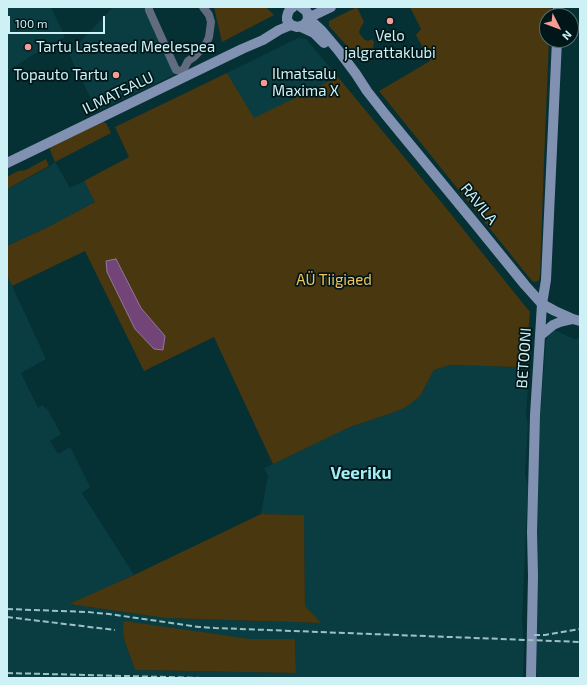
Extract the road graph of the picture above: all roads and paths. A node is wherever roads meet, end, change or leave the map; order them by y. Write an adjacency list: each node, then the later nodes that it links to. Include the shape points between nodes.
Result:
1 (149, 7): 9 (street, via 176,70)
2 (203, 7): 9 (street, via 211,22 209,37 206,44 188,61)
3 (331, 7): 5 (street)
4 (289, 10): 6 (street, via 287,20); 8 (street, ILMATSALU, via 276,24)
5 (307, 10): 6 (street, via 306,23); 10 (street, RAVILA)
6 (296, 26): 8 (street, ILMATSALU, via 279,30); 10 (street, RAVILA, via 319,38)
7 (557, 48): 12 (street, BETOONI, via 546,280)
8 (242, 49): 9 (street, ILMATSALU)
9 (184, 74): 11 (street, ILMATSALU)
10 (367, 91): 12 (street, RAVILA)
11 (7, 163)
12 (542, 304): 13 (street, RAVILA); 14 (street, BETOONI)
13 (576, 320): 14 (street, via 553,325)
14 (541, 335): 15 (street, BETOONI, via 532,515)
15 (531, 678)

